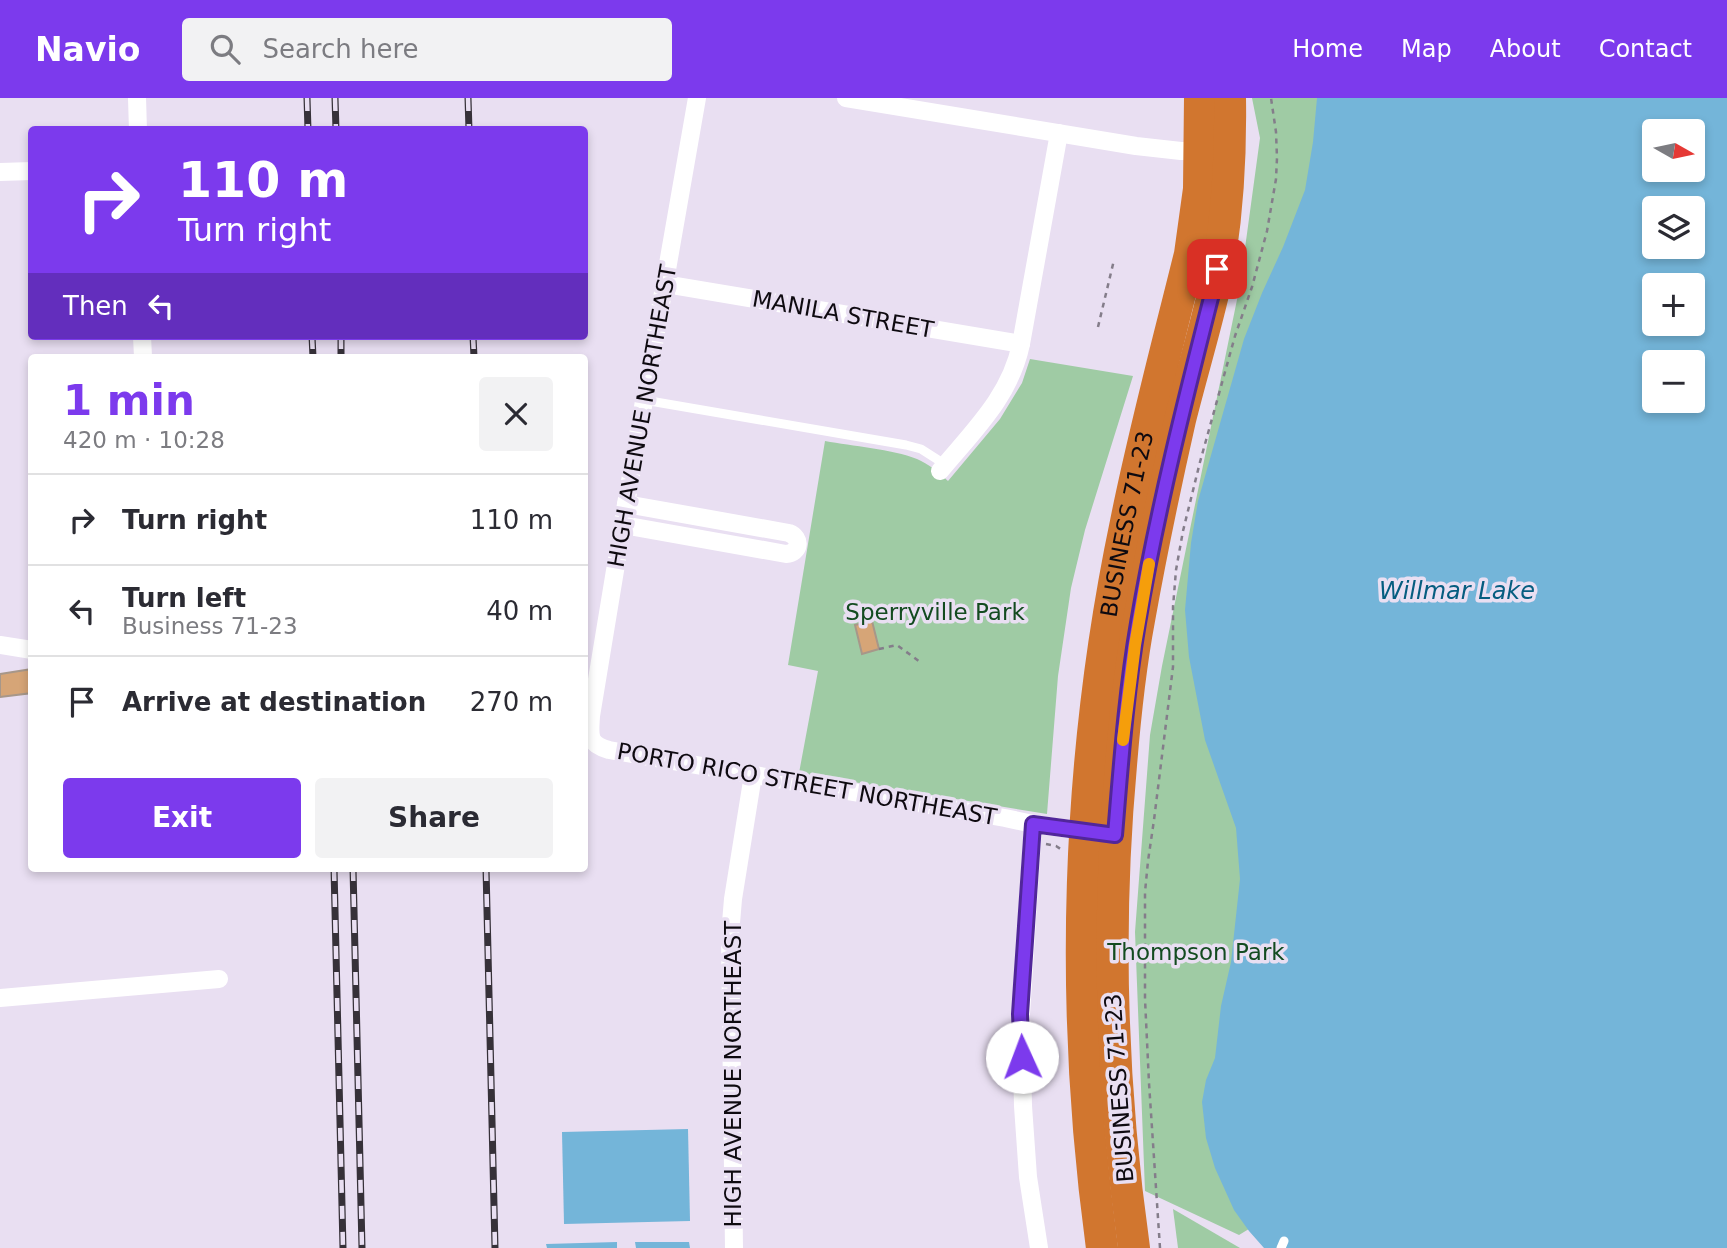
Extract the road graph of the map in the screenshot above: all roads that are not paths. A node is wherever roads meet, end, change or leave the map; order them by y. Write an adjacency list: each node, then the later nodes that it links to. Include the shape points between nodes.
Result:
1 (137, 98): 6 (street)
2 (697, 98): 11 (street, HIGH AVENUE NORTHEAST)
3 (846, 98): 7 (street)
4 (1200, 98): 8 (highway, BUSINESS 71-23)
5 (1230, 98): 8 (highway, BUSINESS 71-23)
6 (138, 126)
7 (1059, 133): 8 (street, via 1148,148); 12 (street)
8 (1215, 151): 22 (highway, BUSINESS 71-23, via 1224,227 1156,530)
9 (28, 171): 10 (street)
10 (0, 172)
11 (665, 284): 12 (street, MANILA STREET); 13 (street, HIGH AVENUE NORTHEAST)
12 (1021, 344): 14 (street, via 1003,393)
13 (644, 400): 14 (lane, via 906,445 920,449); 15 (street, HIGH AVENUE NORTHEAST)
14 (943, 468)
15 (626, 504): 16 (street, HIGH AVENUE NORTHEAST); 16 (street, via 789,533 795,535 798,546 786,554)
16 (623, 525): 19 (street, HIGH AVENUE NORTHEAST)
17 (0, 645): 18 (street)
18 (28, 649)
19 (590, 735): 20 (street, PORTO RICO STREET NORTHEAST, via 598,747 609,750)
20 (753, 775): 21 (street, PORTO RICO STREET NORTHEAST); 25 (street, HIGH AVENUE NORTHEAST, via 730,936)
21 (1033, 824): 22 (street, PORTO RICO STREET NORTHEAST); 26 (street, via 1020,1014 1028,1177)
22 (1100, 833): 27 (highway, BUSINESS 71-23, via 1082,910 1082,993); 28 (highway, BUSINESS 71-23, via 1125,1185)
23 (219, 979): 24 (street)
24 (0, 998)
25 (734, 1248)
26 (1039, 1248)
27 (1102, 1248)
28 (1134, 1248)

